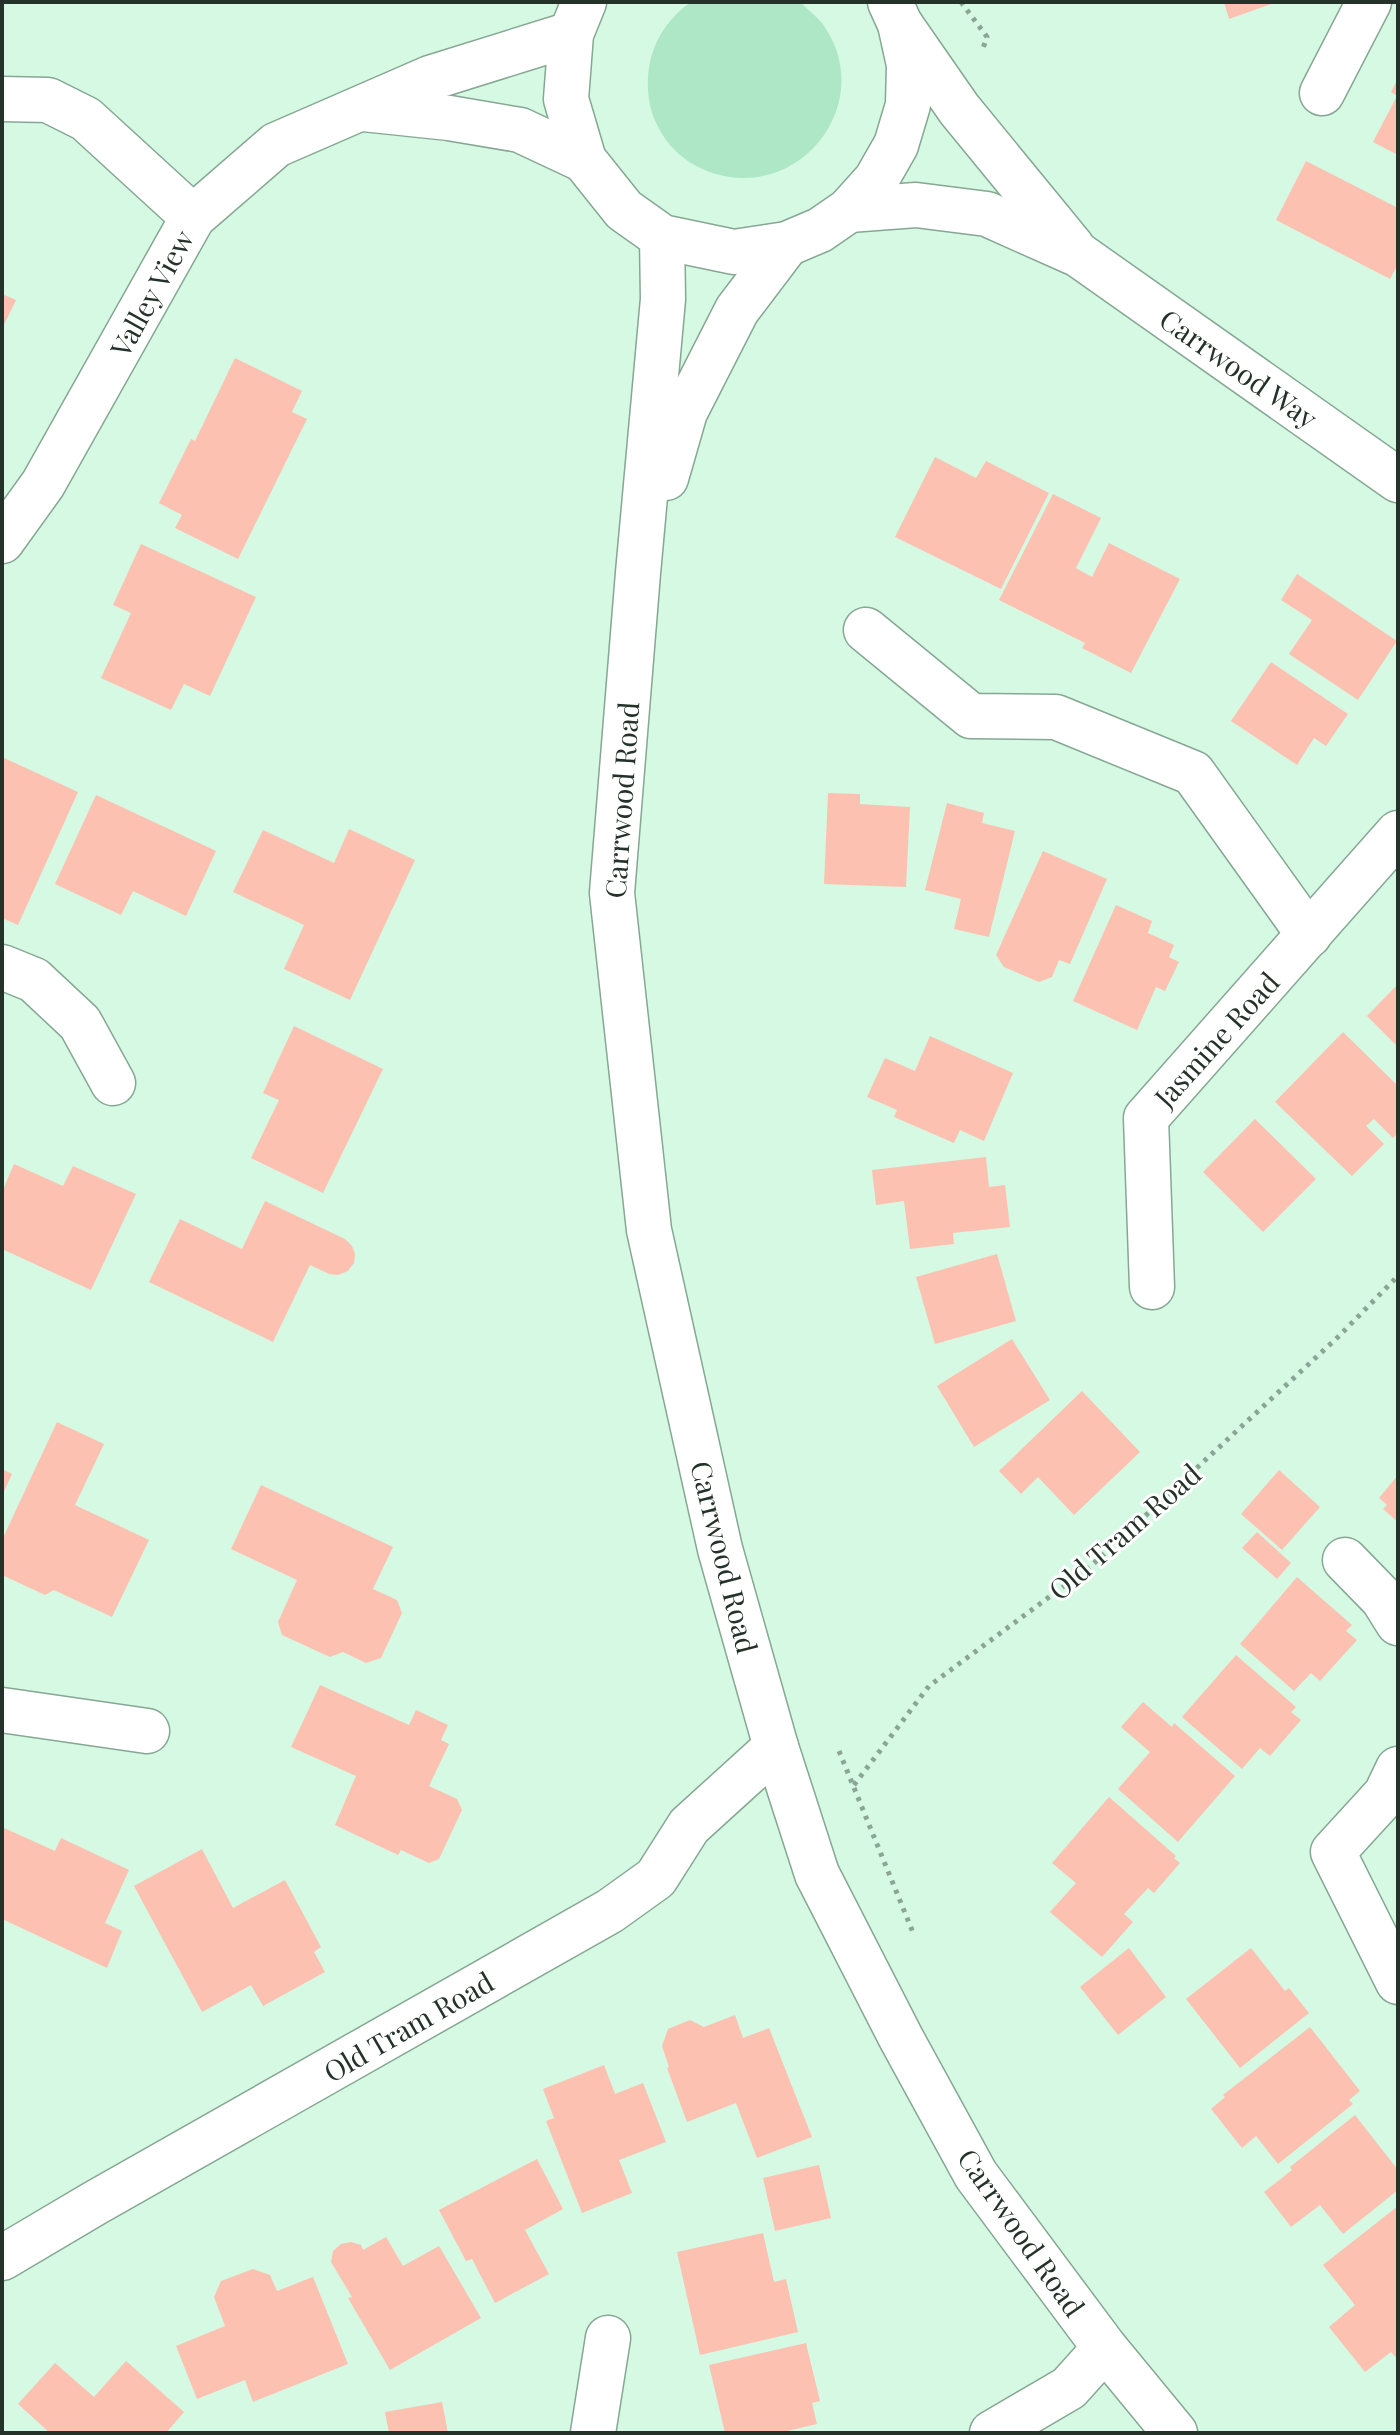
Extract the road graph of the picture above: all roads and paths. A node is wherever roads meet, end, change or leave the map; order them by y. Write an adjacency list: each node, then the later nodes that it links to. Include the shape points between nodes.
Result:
1 (961, 2): 8 (path, via 987,37)
2 (1369, 2): 5 (street)
3 (895, 13): 8 (street, Carrwood Way); 10 (street, via 909,65 908,105 896,145 876,180)
4 (578, 18): 7 (street, Valley View); 9 (street, via 566,99)
5 (1322, 93)
6 (2, 99): 11 (street, via 48,100 86,119)
7 (361, 108): 9 (street, via 520,130); 11 (street, Valley View, via 276,145)
8 (959, 109): 14 (street, Carrwood Way)
9 (584, 160): 12 (street, via 624,210)
10 (849, 210): 13 (street); 14 (street, Carrwood Way, via 916,205 987,214)
11 (193, 217): 16 (street, Valley View, via 43,484)
12 (662, 237): 13 (street, via 734,252); 17 (street, Carrwood Road, via 663,299)
13 (787, 244): 17 (street, Carrwood Road, via 737,310 685,412)
14 (1079, 255): 15 (street, Carrwood Way)
15 (1398, 480)
16 (2, 541)
17 (638, 573): 30 (street, Carrwood Road, via 612,893 649,1230 720,1549)
18 (866, 630): 20 (street, via 971,716 1056,717 1193,773)
19 (1398, 833): 20 (street, Jasmine Road)
20 (1309, 935): 24 (street, Jasmine Road, via 1146,1118)
21 (2, 967): 22 (street, via 34,980 80,1023)
22 (113, 1083)
23 (1398, 1276): 32 (path, Old Tram Road, via 1091,1566 929,1686)
24 (1152, 1287)
25 (1345, 1560): 26 (street)
26 (1398, 1623)
27 (2, 1710): 28 (street)
28 (147, 1731)
29 (836, 1744): 32 (path)
30 (776, 1747): 35 (street, Old Tram Road, via 689,1826 656,1878 610,1911); 37 (street, Carrwood Road, via 817,1874 901,2038 976,2175)
31 (1398, 1769): 34 (street, via 1386,1794 1333,1852)
32 (854, 1786): 33 (path)
33 (917, 1941)
34 (1398, 1982)
35 (2, 2258)
36 (608, 2338): 38 (street)
37 (1105, 2348): 39 (street, via 1069,2388); 40 (street, Carrwood Road)
38 (593, 2433)
39 (992, 2433)
40 (1175, 2433)

